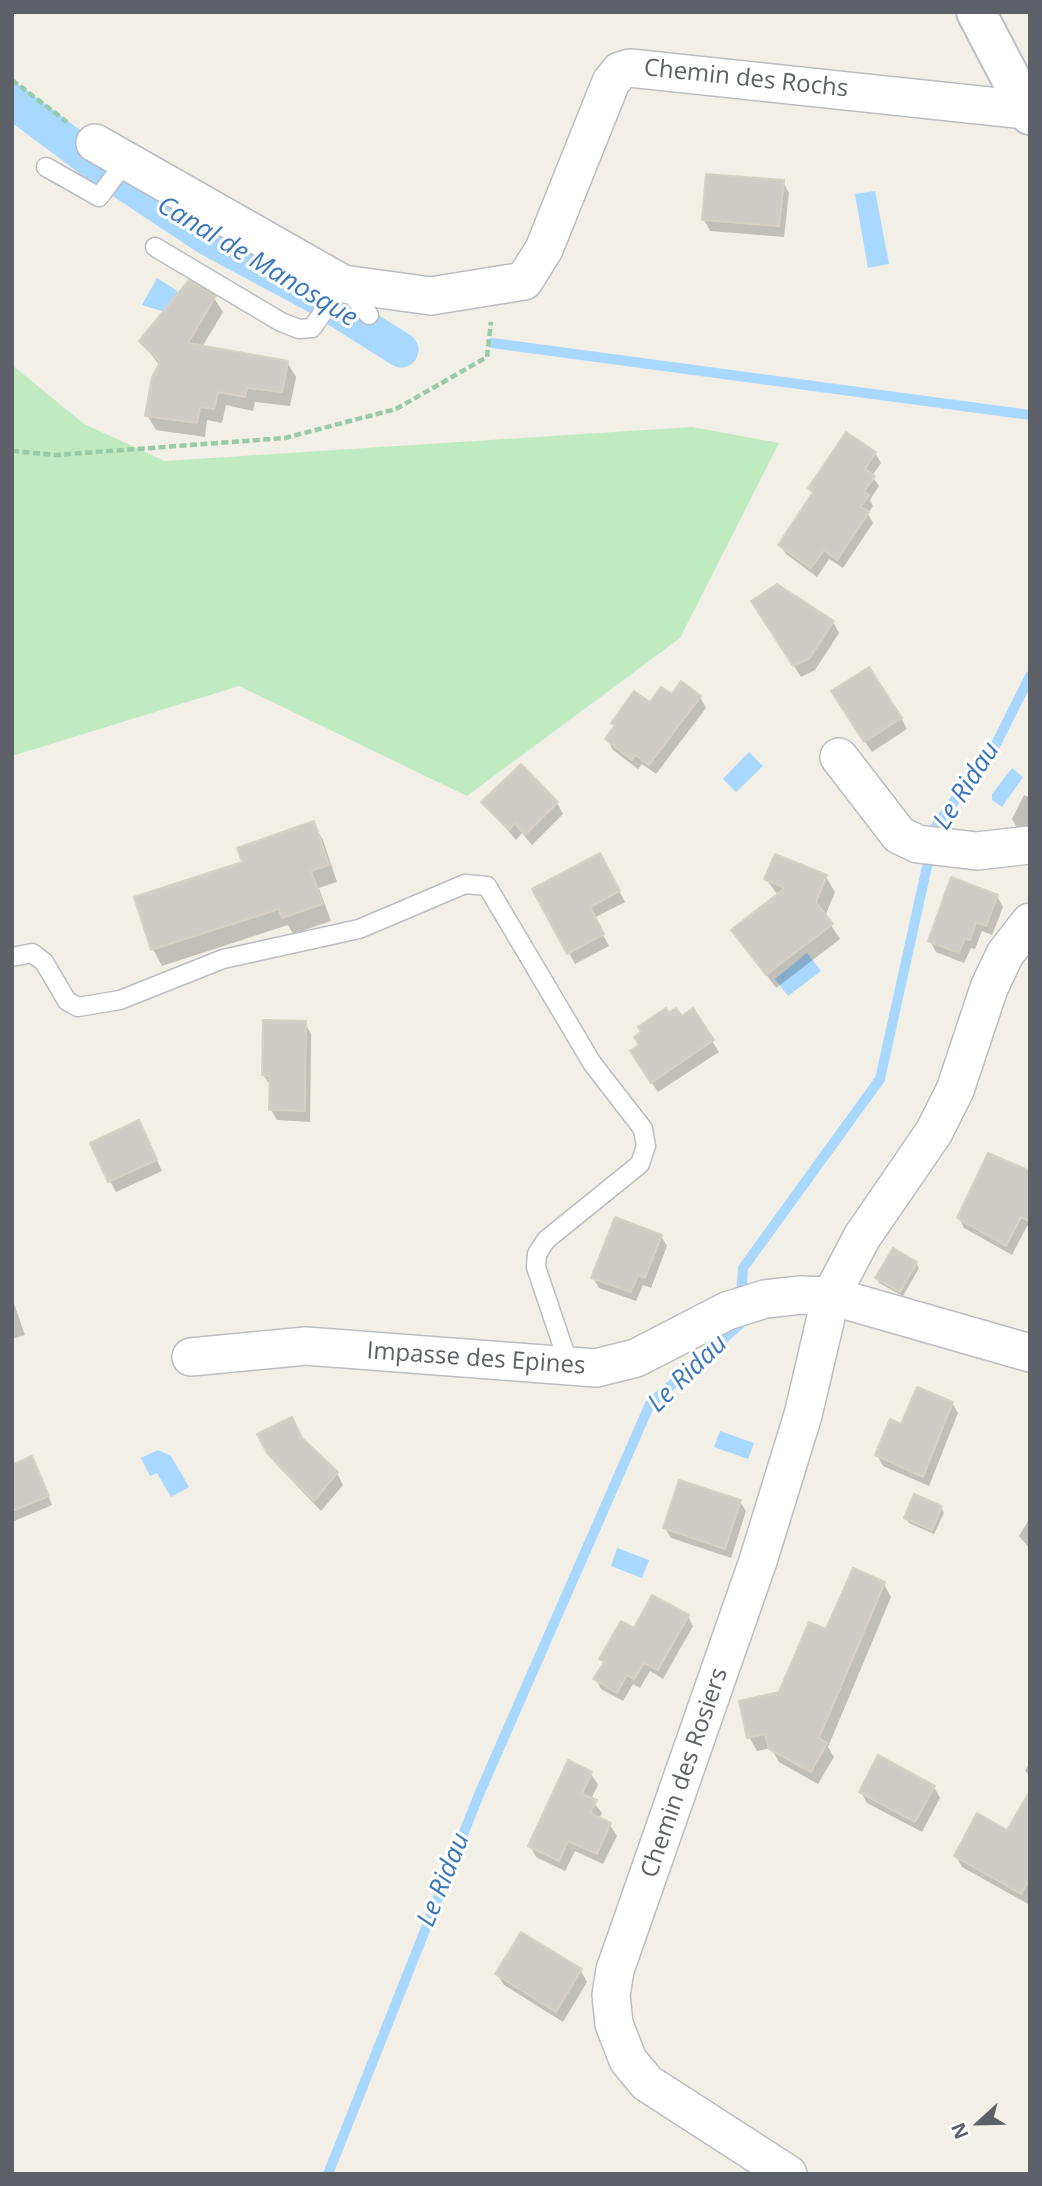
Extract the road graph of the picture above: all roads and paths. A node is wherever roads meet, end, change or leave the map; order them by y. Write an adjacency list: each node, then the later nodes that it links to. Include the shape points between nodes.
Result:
1 (976, 12): 3 (street)
2 (12, 80): 4 (path)
3 (1028, 113): 8 (street, Chemin des Rochs, via 630,68 620,71 611,82 544,249 524,281 431,296)
4 (95, 143): 5 (street, Chemin des Rochs)
5 (126, 161): 6 (lane, via 99,197); 8 (street, Chemin des Rochs)
6 (47, 167)
7 (155, 247): 8 (lane, via 299,330 312,328)
8 (343, 284): 9 (lane)
9 (369, 315)
10 (488, 326): 11 (path, via 486,357 396,409 285,438 56,455)
11 (12, 451)
12 (839, 757): 13 (street, via 898,835 931,847 977,851)
13 (1030, 845)
14 (1030, 922): 16 (street, Chemin des Rosiers, via 1005,954 989,988 955,1090 934,1132 862,1237)
15 (12, 957): 19 (lane, via 32,953 44,962 67,1000 78,1007 120,1000 223,959 359,929 465,884 487,886 592,1063 643,1129 646,1146 640,1164 546,1240 537,1254 536,1267)
16 (831, 1296): 17 (street); 19 (street, Impasse des Epines, via 765,1300 727,1311 636,1358 597,1368); 20 (street, Chemin des Rosiers, via 803,1415 762,1548 615,1970 611,1994 614,2024 628,2060 648,2083)
17 (1030, 1353)
18 (191, 1357): 19 (street, Impasse des Epines, via 306,1346)
19 (570, 1368)
20 (788, 2174)

